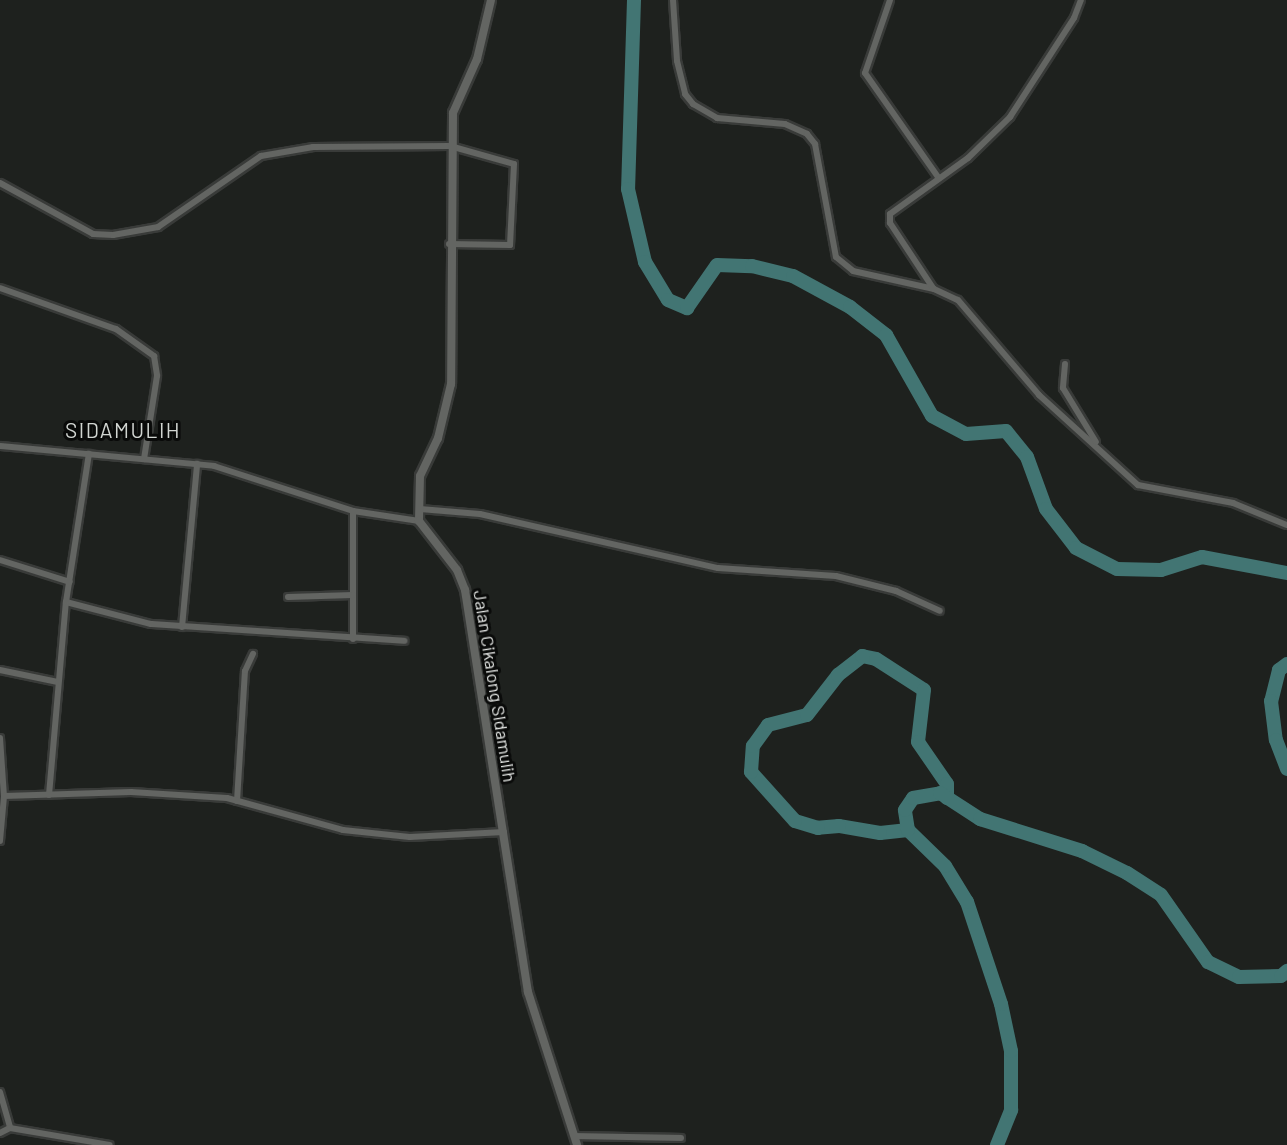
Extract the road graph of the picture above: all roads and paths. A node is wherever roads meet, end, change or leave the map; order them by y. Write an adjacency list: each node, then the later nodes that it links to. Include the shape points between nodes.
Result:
1 (491, 0): 5 (street, via 477,59 454,102)
2 (673, 0): 10 (street, via 676,61 685,94 693,104 717,117 785,123 807,134 815,144 836,257 853,271)
3 (890, 0): 6 (street, via 864,74)
4 (1081, 0): 6 (street, via 1074,18 1010,117 968,158)
5 (450, 146): 7 (street, via 313,147 261,156 158,227 113,235 93,234); 8 (street); 8 (street, via 511,161 516,168 510,245)
6 (938, 177): 10 (street, via 908,197 889,217)
7 (0, 183)
8 (449, 244): 17 (street, via 451,384 438,438 420,476)
9 (0, 288): 14 (street, via 116,329 154,356 157,376)
10 (934, 289): 15 (street, via 958,300 1039,395)
11 (1065, 364): 15 (street, via 1063,388 1085,430)
12 (0, 446): 13 (street)
13 (89, 454): 14 (street); 22 (street)
14 (144, 459): 16 (street)
15 (1110, 459): 20 (street, via 1138,485 1233,502)
16 (197, 464): 18 (street); 27 (street)
17 (420, 509): 19 (street); 26 (street, via 491,517 718,568 836,576 897,591)
18 (353, 511): 19 (street); 23 (street)
19 (419, 521): 37 (street, Jalan Cikalong SIdamulih, via 438,541 465,590)
20 (1287, 525)
21 (0, 560): 22 (street)
22 (70, 582): 25 (street)
23 (353, 595): 24 (street); 28 (street)
24 (288, 597)
25 (66, 602): 27 (street, via 138,622); 32 (street)
26 (940, 611)
27 (182, 627): 28 (street)
28 (353, 639): 29 (street)
29 (404, 641)
30 (254, 654): 36 (street, via 245,671)
31 (0, 670): 32 (street)
32 (58, 682): 34 (street)
33 (0, 738): 35 (street)
34 (49, 795): 35 (street); 36 (street, via 131,792)
35 (4, 796): 38 (street)
36 (237, 801): 37 (street, via 343,830 410,837)
37 (504, 832): 42 (street, Jalan Cikalong SIdamulih, via 528,992)
38 (0, 841)
39 (0, 1092): 40 (street)
40 (10, 1128): 41 (street); 45 (street)
41 (0, 1133): 43 (street)
42 (575, 1136): 44 (street); 46 (street, Jalan Cikalong SIdamulih)
43 (0, 1138)
44 (681, 1138)
45 (110, 1145)
46 (577, 1145)

